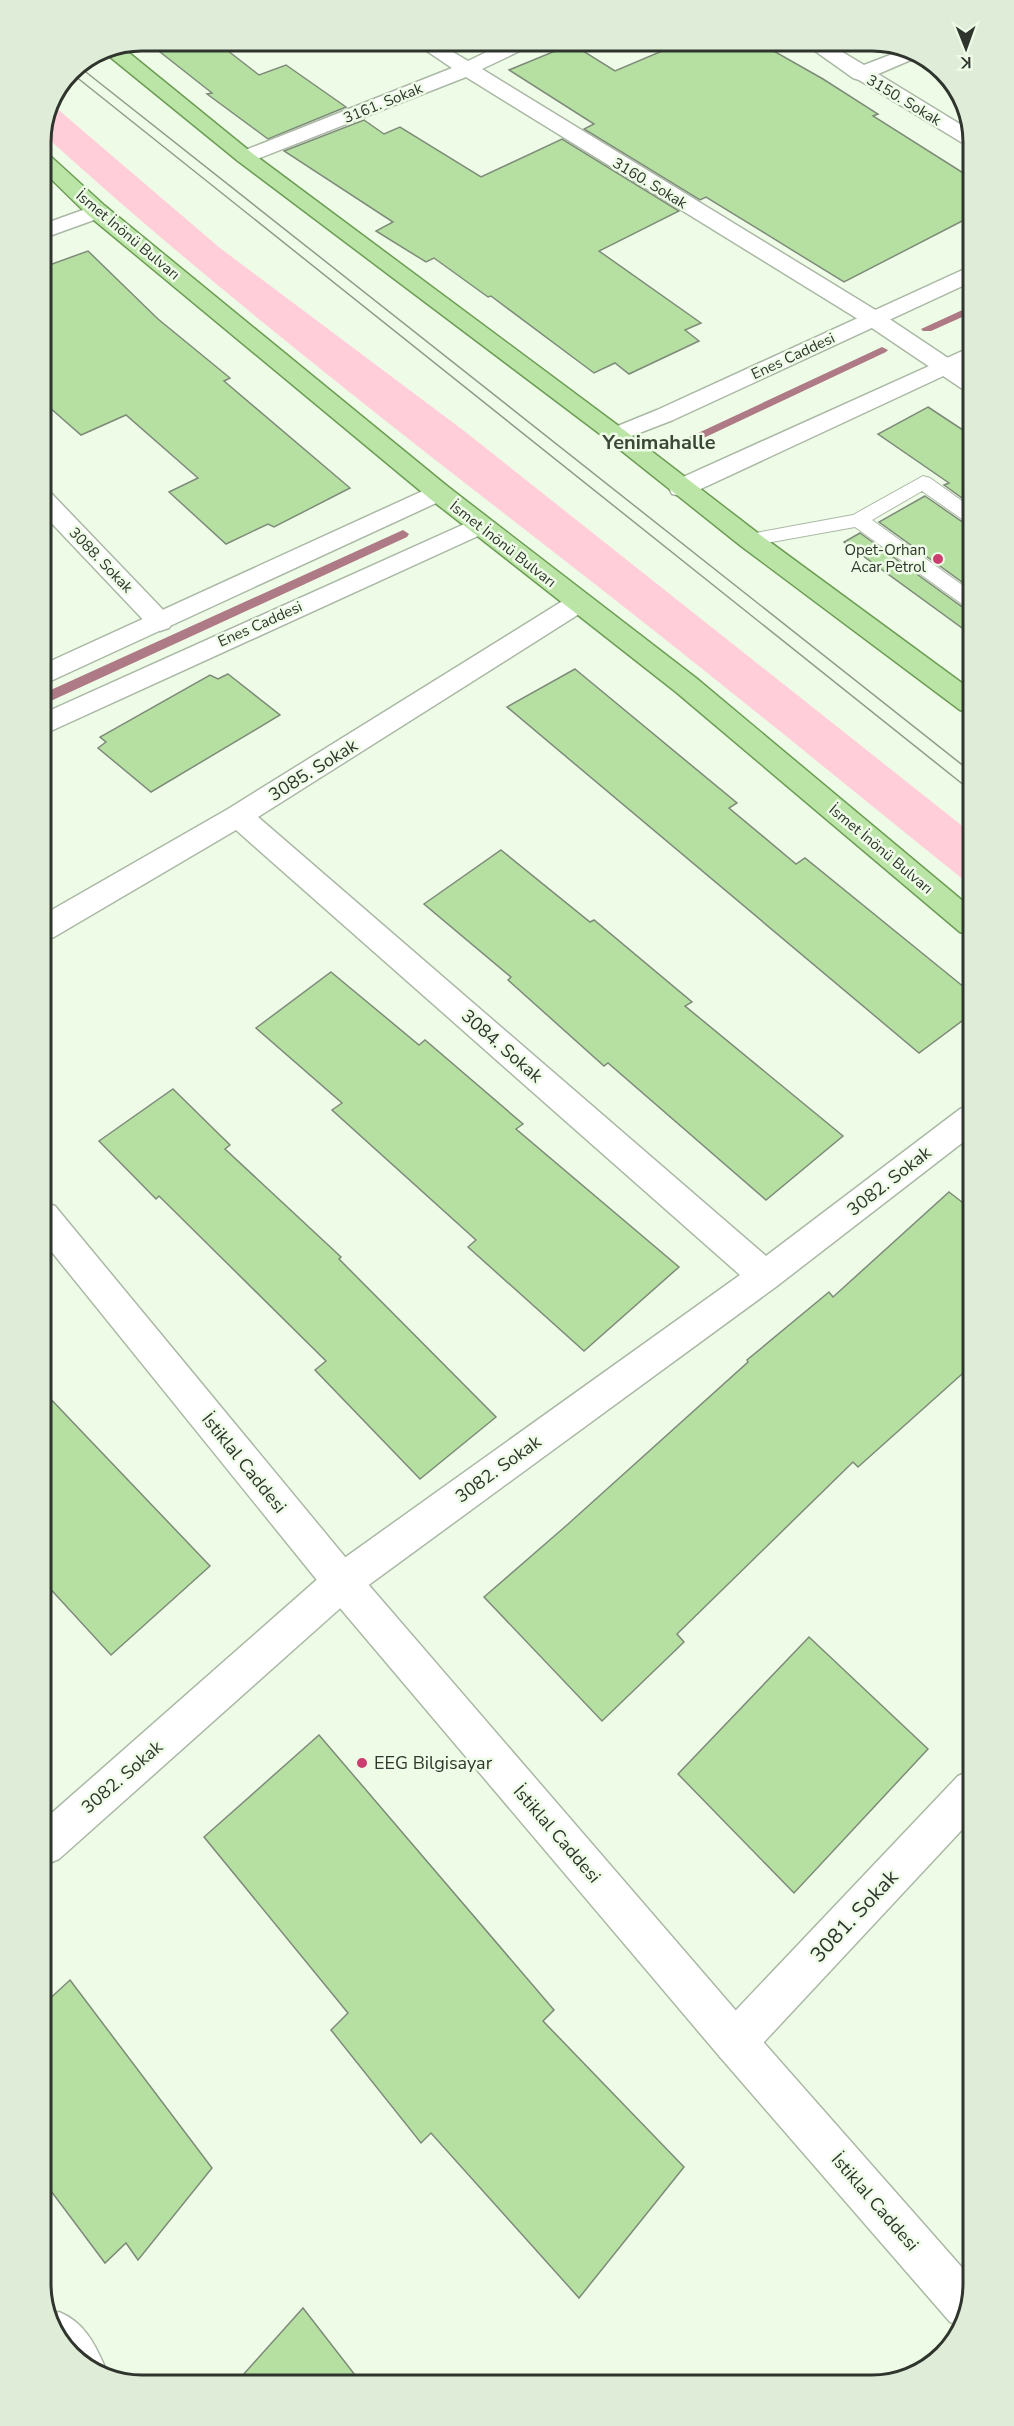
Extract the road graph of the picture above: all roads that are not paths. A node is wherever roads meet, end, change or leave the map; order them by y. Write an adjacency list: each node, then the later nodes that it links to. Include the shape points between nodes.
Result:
1 (437, 51): 6 (street, 3160. Sokak)
2 (504, 51): 6 (street, 3161. Sokak)
3 (825, 51): 7 (street, 3150. Sokak)
4 (119, 54): 9 (main road)
5 (903, 57): 7 (street)
6 (465, 70): 9 (street, 3161. Sokak); 14 (street, 3160. Sokak)
7 (860, 74): 8 (street, 3150. Sokak)
8 (962, 135)
9 (245, 157): 18 (main road)
10 (51, 167): 11 (main road, İsmet İnönü Bulvarı)
11 (97, 211): 12 (street); 20 (main road, İsmet İnönü Bulvarı)
12 (51, 229)
13 (963, 277): 14 (street, Enes Caddesi)
14 (873, 319): 16 (street, 3160. Sokak); 18 (street, Enes Caddesi)
15 (963, 357): 16 (street)
16 (944, 366): 17 (street, 3160. Sokak); 19 (street)
17 (963, 380)
18 (616, 435): 19 (main road)
19 (681, 488): 25 (main road)
20 (438, 492): 24 (main road, İsmet İnönü Bulvarı); 28 (street)
21 (51, 508): 28 (street, 3088. Sokak)
22 (963, 510): 23 (lane, via 923,482)
23 (858, 520): 25 (lane); 26 (lane)
24 (480, 525): 27 (main road, İsmet İnönü Bulvarı); 31 (street, Enes Caddesi)
25 (750, 540): 30 (main road)
26 (963, 595)
27 (578, 603): 32 (street, 3085. Sokak); 33 (main road, İsmet İnönü Bulvarı, via 686,685)
28 (160, 622): 29 (street)
29 (51, 672)
30 (963, 694)
31 (51, 721)
32 (238, 816): 34 (street, 3085. Sokak); 37 (street, 3084. Sokak)
33 (963, 918)
34 (51, 924)
35 (963, 1124): 37 (street, 3082. Sokak)
36 (51, 1226): 38 (street, İstiklal Caddesi)
37 (765, 1276): 38 (street, 3082. Sokak)
38 (342, 1582): 40 (street, 3082. Sokak); 41 (street, İstiklal Caddesi)
39 (963, 1800): 41 (street, 3081. Sokak)
40 (51, 1840)
41 (735, 2042): 42 (street, İstiklal Caddesi)
42 (961, 2300)

